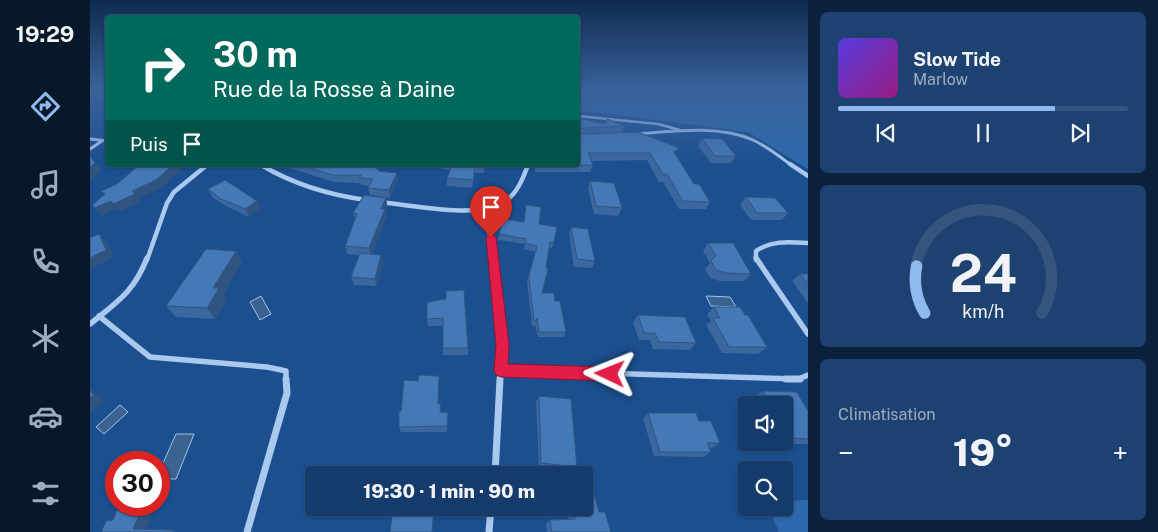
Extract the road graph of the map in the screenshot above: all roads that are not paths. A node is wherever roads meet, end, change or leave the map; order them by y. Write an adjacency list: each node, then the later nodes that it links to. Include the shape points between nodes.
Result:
1 (580, 116): 2 (lane, via 666,124)
2 (680, 130): 3 (street); 10 (street, via 753,140)
3 (628, 136)
4 (90, 139): 5 (street)
5 (105, 141): 6 (street)
6 (90, 148)
7 (205, 167): 13 (street, via 174,192 167,202 140,276 129,292)
8 (264, 167): 11 (street, via 284,180 312,191 446,209)
9 (527, 167): 11 (street, via 523,182 504,203)
10 (808, 176)
11 (486, 211): 16 (street, via 502,345)
12 (808, 243): 15 (street, via 778,242 762,246 756,251 756,259)
13 (99, 316): 14 (street); 20 (street, via 150,357 286,371 287,393)
14 (90, 324)
15 (808, 334)
16 (501, 370): 17 (street, via 799,379); 18 (street)
17 (808, 375)
18 (495, 466)
19 (490, 516): 21 (street)
20 (247, 532)
21 (489, 532)

